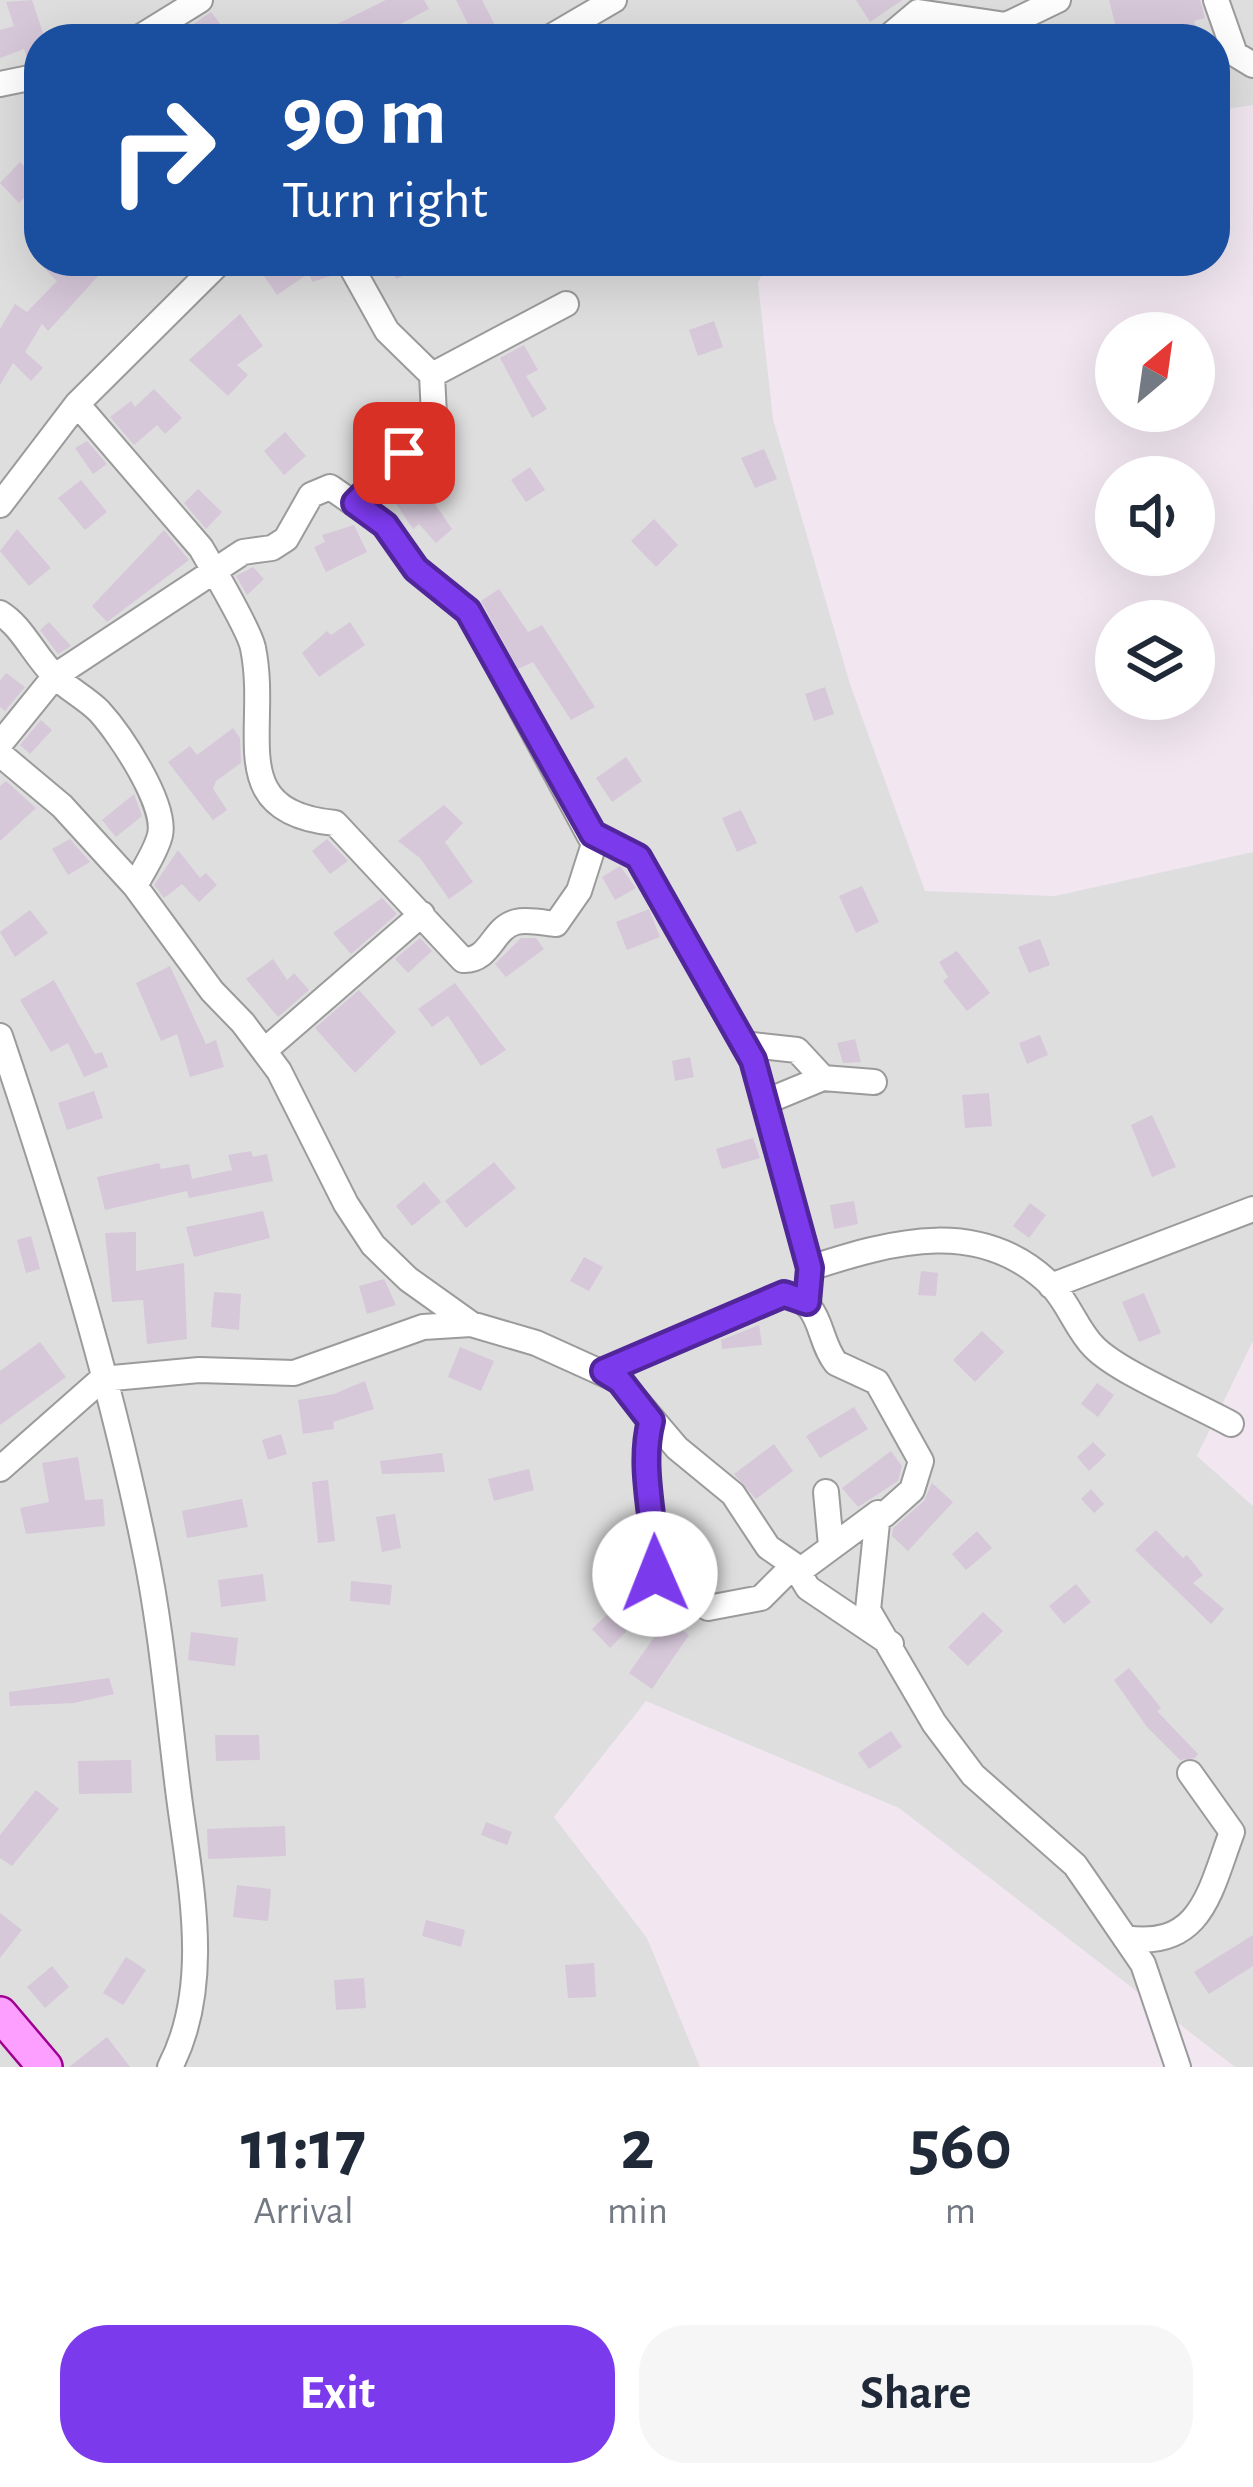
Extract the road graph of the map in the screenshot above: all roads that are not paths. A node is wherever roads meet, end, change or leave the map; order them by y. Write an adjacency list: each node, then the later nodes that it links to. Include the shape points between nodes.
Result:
1 (200, 0): 4 (street)
2 (614, 0): 5 (street)
3 (1058, 0): 8 (street)
4 (161, 24)
5 (573, 24)
6 (904, 24): 7 (street, via 918,12)
7 (999, 24)
8 (1008, 24)
9 (1230, 40): 10 (street)
10 (1253, 65)
11 (206, 276): 15 (street)
12 (356, 276): 14 (street, via 387,332)
13 (566, 304): 14 (street)
14 (432, 375): 16 (street, via 429,428)
15 (77, 404): 17 (street); 18 (street)
16 (355, 503): 18 (street, via 322,487 286,539); 23 (street, via 468,611)
17 (0, 505)
18 (214, 571): 20 (street); 25 (street, via 253,645 262,787 271,802 302,820 335,824)
19 (0, 613): 20 (street)
20 (55, 676): 21 (street); 24 (street, via 98,710 155,805 160,838)
21 (0, 744)
22 (0, 754): 24 (street, via 62,806)
23 (593, 834): 25 (street, via 579,891 556,924 516,922 463,960); 27 (street, via 638,857)
24 (135, 886): 28 (street)
25 (422, 914): 28 (street)
26 (0, 1036): 40 (street)
27 (743, 1044): 29 (street, via 797,1050); 31 (street)
28 (264, 1051): 35 (street, via 373,1245)
29 (823, 1078): 30 (street); 31 (street)
30 (874, 1082)
31 (765, 1102): 33 (street)
32 (1253, 1209): 34 (street)
33 (810, 1268): 34 (street, via 890,1242 961,1239 991,1245); 36 (street)
34 (1051, 1286): 42 (street, via 1096,1349)
35 (435, 1298): 37 (street); 38 (street)
36 (807, 1302): 39 (street, via 784,1294); 45 (street, via 831,1358 877,1382 920,1450 912,1490)
37 (471, 1324): 38 (street); 39 (street)
38 (423, 1327): 40 (street, via 294,1373)
39 (604, 1371): 41 (street)
40 (102, 1379): 43 (street); 55 (street, via 145,1547 186,1856 196,1977)
41 (651, 1421): 47 (street, via 717,1477 768,1547); 49 (street, via 645,1443 655,1574)
42 (1231, 1424)
43 (0, 1469)
44 (826, 1492): 46 (street)
45 (878, 1513): 46 (street); 50 (street, via 868,1610)
46 (831, 1546): 47 (street)
47 (796, 1569): 48 (street, via 761,1598); 50 (street, via 808,1588)
48 (709, 1608)
49 (640, 1611)
50 (891, 1644): 52 (street, via 974,1775 1075,1864)
51 (1190, 1773): 52 (street, via 1232,1832 1205,1906 1175,1936)
52 (1125, 1938): 56 (street, via 1143,1964)
53 (0, 2014): 54 (main road)
54 (45, 2067)
55 (170, 2067)
56 (1178, 2067)

